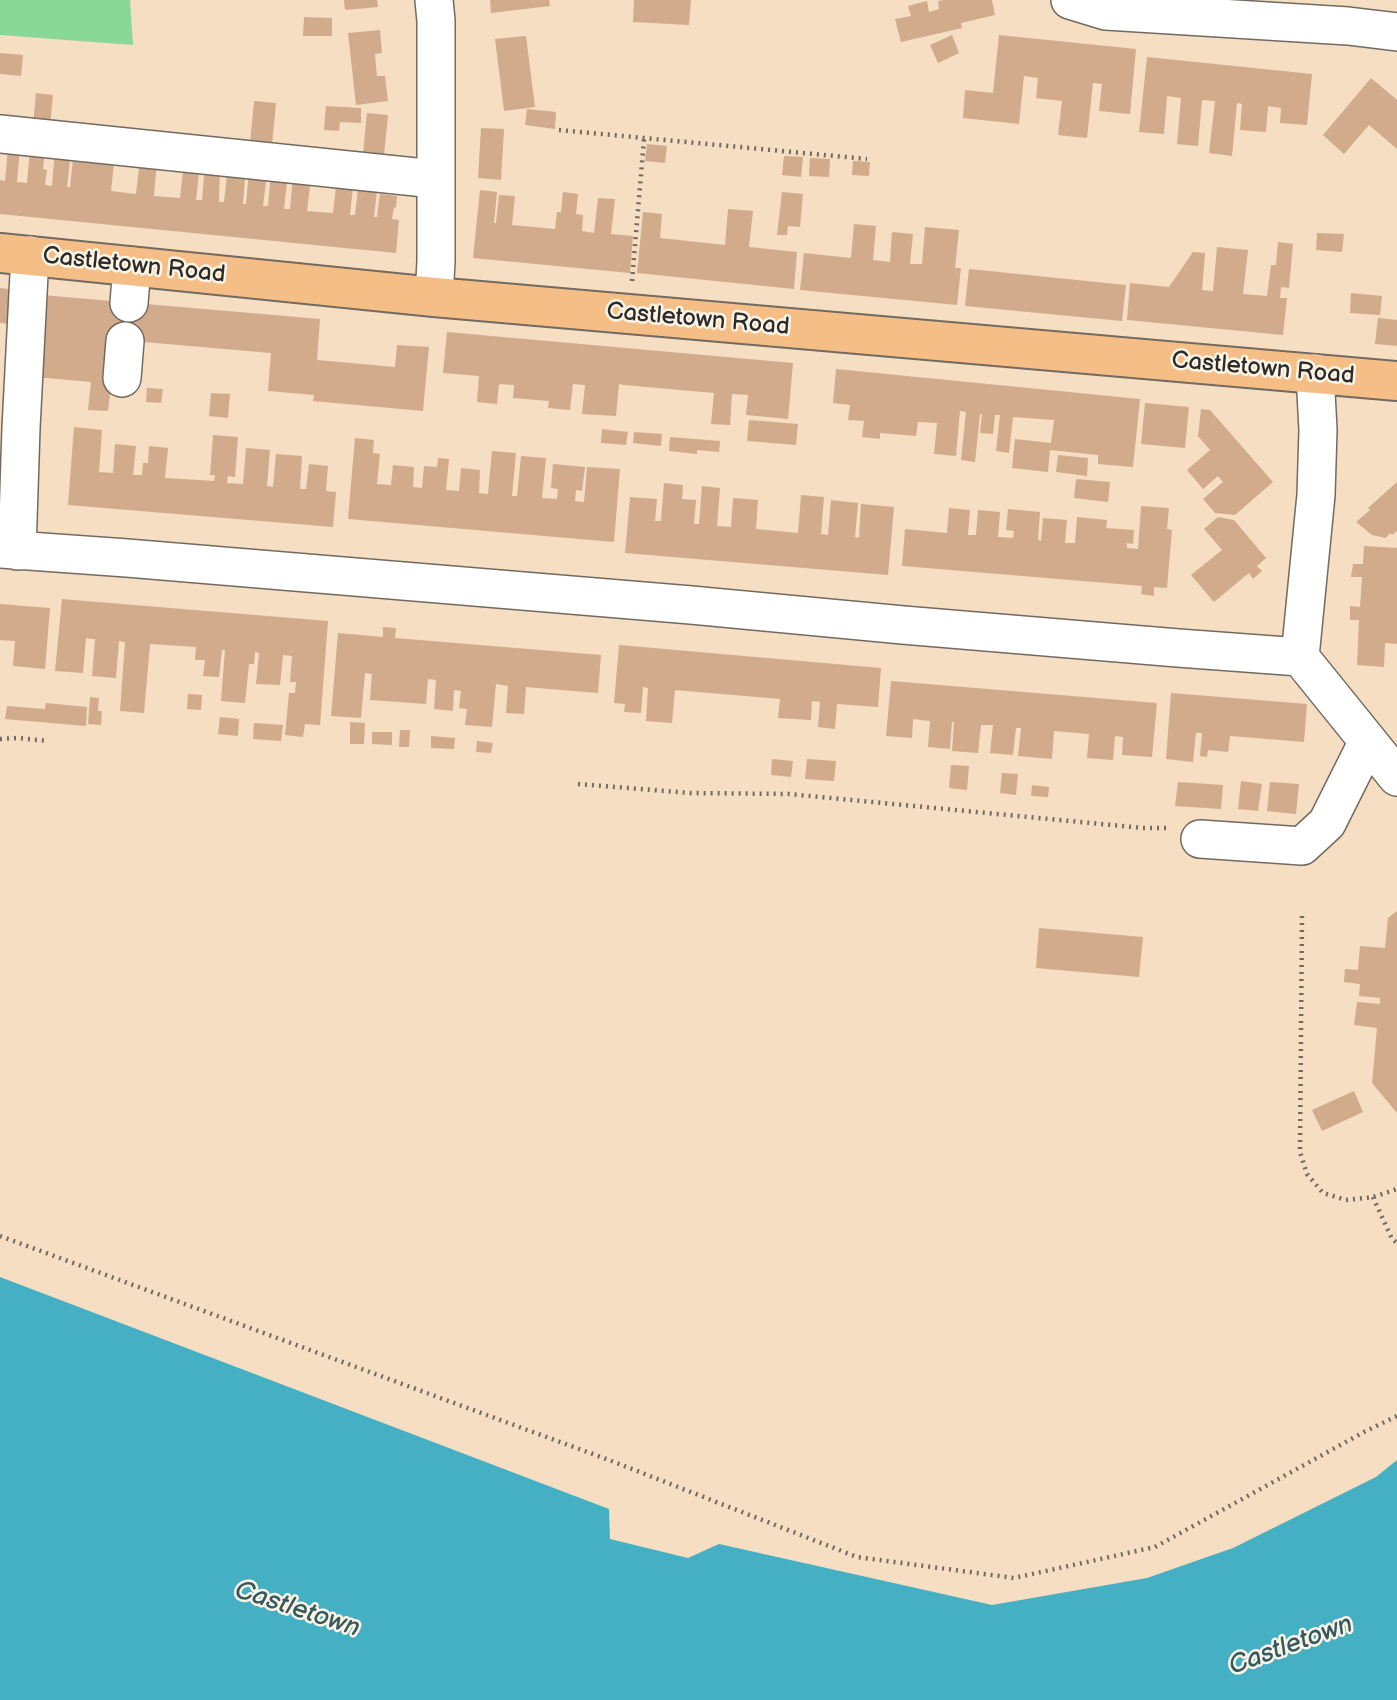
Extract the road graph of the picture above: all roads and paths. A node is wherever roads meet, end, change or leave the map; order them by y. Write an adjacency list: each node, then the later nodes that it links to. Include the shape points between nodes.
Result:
1 (434, 0): 8 (street)
2 (1070, 0): 3 (street, via 1105,11)
3 (1397, 32)
4 (559, 130): 6 (path)
5 (0, 134): 8 (street)
6 (644, 139): 7 (path); 11 (path)
7 (867, 159)
8 (435, 179): 10 (street)
9 (15, 254): 10 (main road, Castletown Road, via 130,284); 16 (street, via 21,428)
10 (434, 297): 11 (main road, Castletown Road)
11 (630, 314): 13 (main road, Castletown Road)
12 (125, 341): 14 (street)
13 (1315, 373): 15 (main road, Castletown Road); 17 (street, via 1316,495)
14 (122, 378)
15 (1397, 381)
16 (8, 550): 17 (street)
17 (1300, 657): 20 (street)
18 (0, 739): 19 (path)
19 (48, 741)
20 (1387, 758): 22 (street, via 1303,846)
21 (578, 784): 22 (path, via 690,793 789,794 1183,828)
22 (1200, 839)
23 (1302, 916): 25 (path, via 1300,1152 1307,1174 1323,1193 1346,1200)
24 (1397, 1189): 25 (path)
25 (1373, 1197): 27 (path)
26 (0, 1236): 28 (path, via 609,1460 857,1557 1014,1578 1155,1547)
27 (1397, 1243)
28 (1397, 1416)

